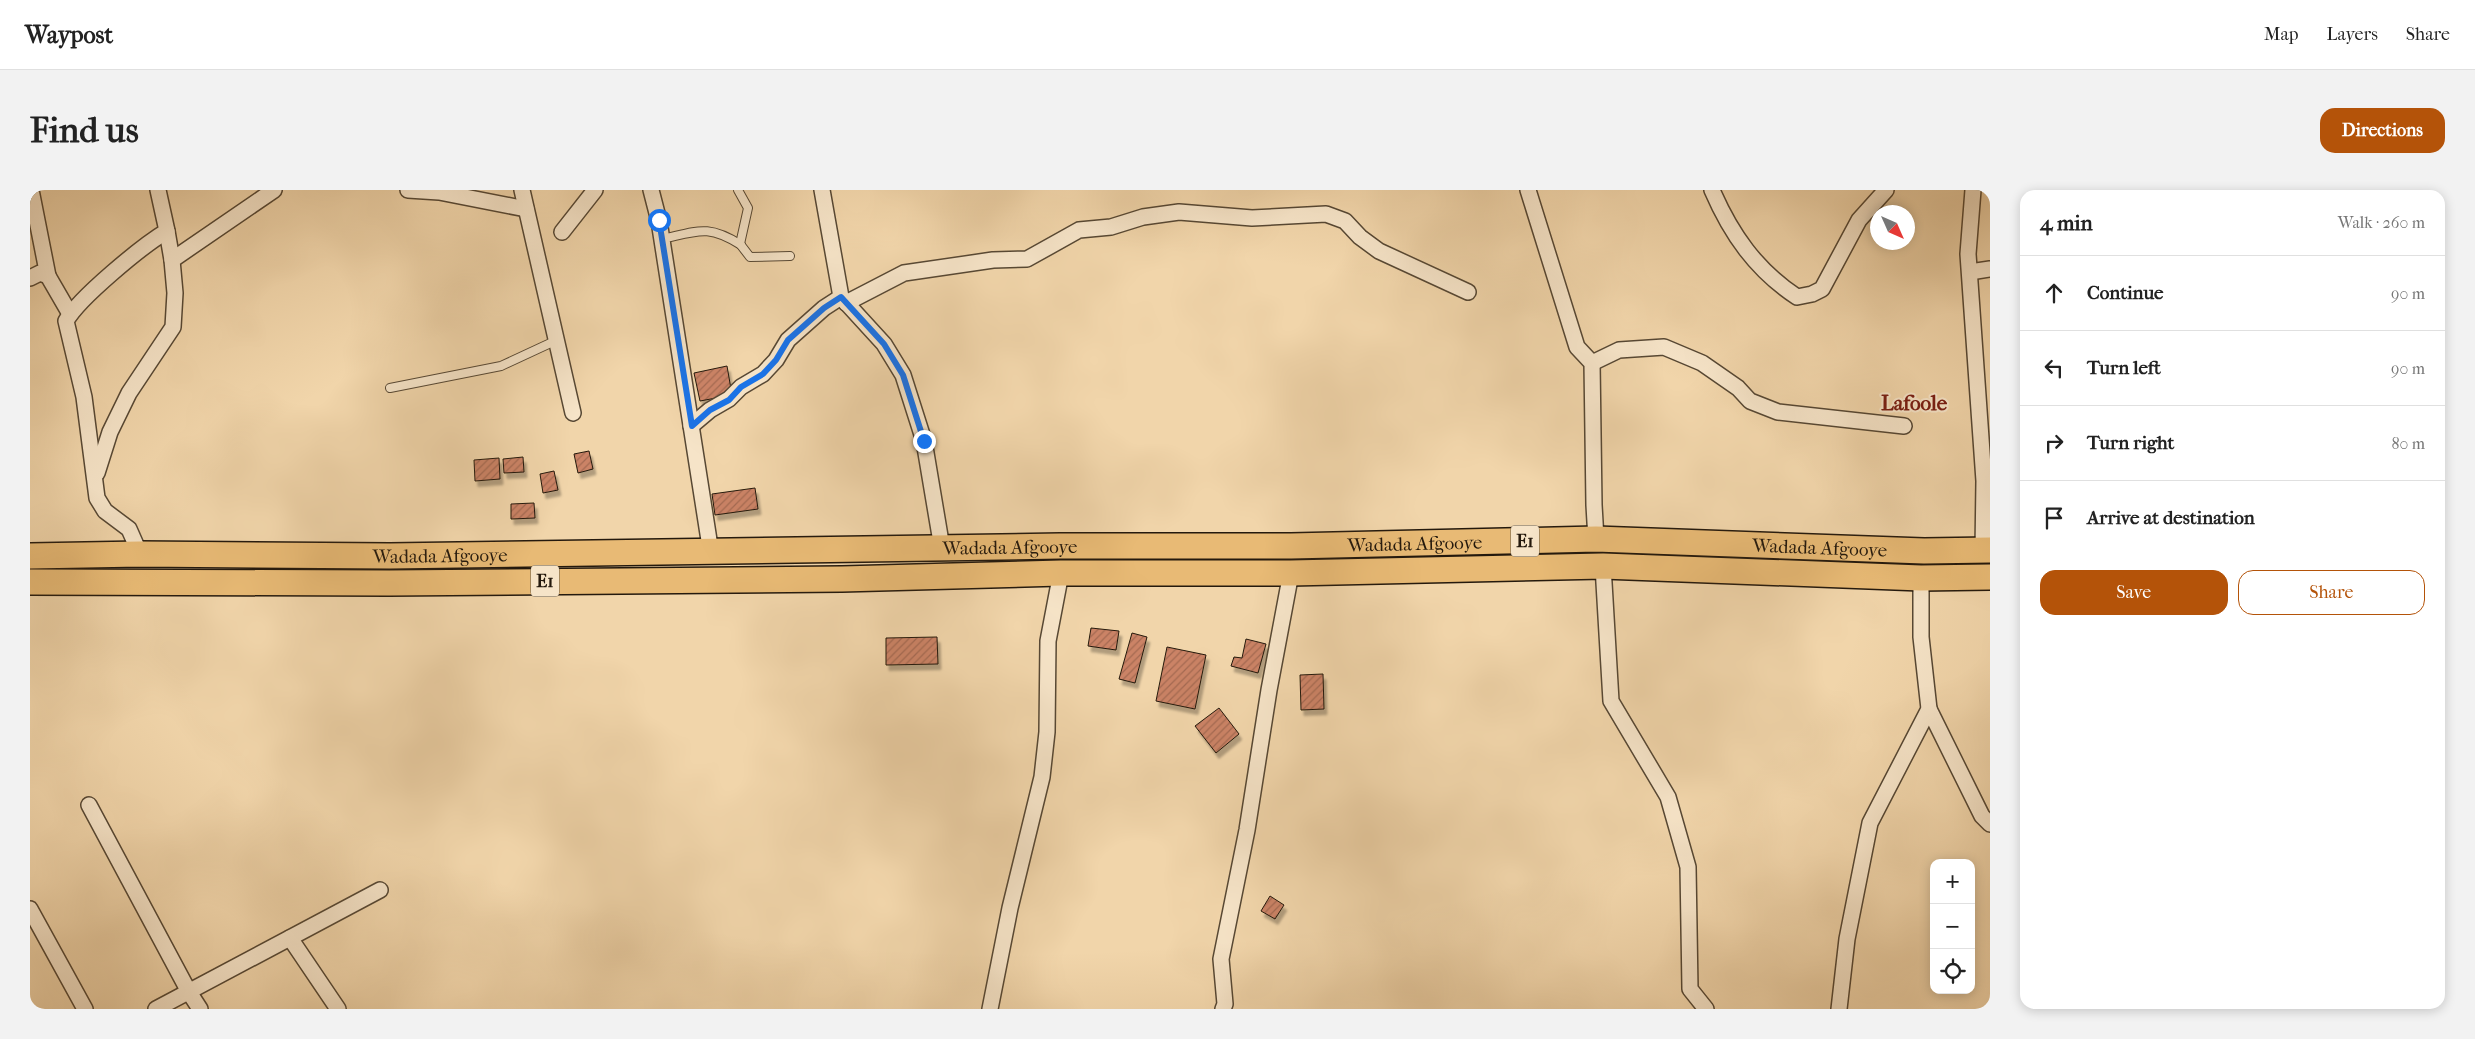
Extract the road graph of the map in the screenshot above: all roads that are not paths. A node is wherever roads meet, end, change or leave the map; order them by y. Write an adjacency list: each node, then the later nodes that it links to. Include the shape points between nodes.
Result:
1 (31, 190): 23 (street)
2 (158, 190): 15 (street)
3 (274, 190): 20 (street)
4 (408, 190): 14 (street, via 439,192)
5 (522, 190): 14 (street)
6 (595, 190): 16 (street)
7 (650, 190): 17 (street)
8 (738, 190): 18 (lane, via 748,208)
9 (822, 190): 26 (street)
10 (1528, 190): 29 (street, via 1577,347)
11 (1712, 190): 12 (street, via 1726,222 1755,262 1777,284 1797,297 1822,289 1859,220)
12 (1886, 190)
13 (1973, 190): 22 (street, via 1968,254)
14 (526, 209): 28 (street)
15 (167, 231): 20 (street); 27 (street, via 150,241)
16 (562, 232)
17 (662, 239): 18 (lane, via 702,230 723,234); 32 (street)
18 (741, 245): 19 (lane, via 750,257)
19 (790, 256)
20 (172, 260): 34 (street, via 175,293 173,327 129,393 110,432)
21 (1990, 269): 22 (street)
22 (1970, 272): 37 (street)
23 (48, 276): 24 (street, via 40,272); 27 (street)
24 (30, 278)
25 (1468, 292): 26 (street, via 1379,250 1345,221 1326,214 1252,218 1180,212 1079,230 1027,259 993,260 904,273)
26 (844, 300): 32 (street, via 824,308 788,340 763,374 741,387 729,400 710,410); 36 (street, via 884,344 903,375 924,441)
27 (70, 314): 34 (street, via 66,321 84,397)
28 (557, 340): 30 (lane, via 501,366); 31 (street)
29 (1592, 364): 33 (street, via 1619,350 1664,347 1702,363 1738,388 1750,402 1778,412); 35 (street)
30 (390, 388)
31 (573, 412)
32 (692, 426): 38 (street)
33 (1904, 426)
34 (96, 477): 39 (street, via 98,498 105,511 129,529)
35 (1596, 539): 36 (highway, Wadada Afgooye / E1, via 1300,546); 37 (highway, Wadada Afgooye / E1, via 1924,551)
36 (942, 548): 38 (highway, Wadada Afgooye / E1)
37 (1987, 550)
38 (711, 553): 39 (highway, Wadada Afgooye / E1)
39 (140, 554): 40 (highway, Wadada Afgooye / E1)
40 (30, 556)
41 (1603, 566): 43 (highway, Wadada Afgooye / E1); 45 (highway, Wadada Afgooye / E1); 60 (street, via 1611,702 1668,798 1688,867 1690,989)
42 (1060, 573): 43 (highway, Wadada Afgooye / E1); 46 (highway, Wadada Afgooye / E1, via 842,579 389,583); 58 (street, via 1048,641 1047,732 1042,777 1010,908)
43 (1291, 573): 59 (street, via 1248,830 1221,958)
44 (1990, 577): 45 (highway, Wadada Afgooye / E1)
45 (1920, 578): 47 (street, via 1921,637)
46 (30, 582)
47 (1928, 710): 49 (street, via 1982,816); 61 (street, via 1870,823 1847,939)
48 (89, 805): 53 (street)
49 (1990, 824)
50 (380, 890): 52 (street)
51 (30, 909): 54 (street)
52 (290, 938): 53 (street); 57 (street)
53 (189, 992): 55 (street); 56 (street)
54 (85, 1009)
55 (156, 1009)
56 (200, 1009)
57 (338, 1009)
58 (990, 1009)
59 (1223, 1009)
60 (1706, 1009)
61 (1839, 1009)

